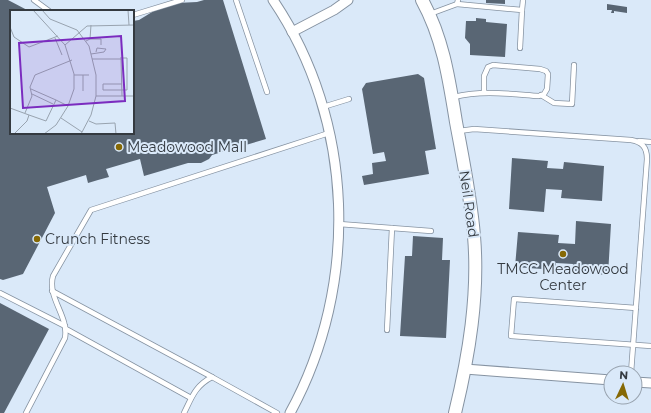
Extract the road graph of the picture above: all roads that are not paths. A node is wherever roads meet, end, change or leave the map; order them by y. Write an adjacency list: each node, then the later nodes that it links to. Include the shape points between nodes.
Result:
1 (34, 0): 9 (lane)
2 (182, 0): 12 (lane)
3 (236, 0): 16 (lane)
4 (273, 0): 13 (street)
5 (348, 0): 13 (street)
6 (422, 0): 11 (street, Neil Road)
7 (523, 0): 10 (lane)
8 (457, 2): 10 (lane); 11 (lane)
9 (48, 10)
10 (522, 10): 14 (lane)
11 (430, 14): 19 (street, Neil Road, via 443,50)
12 (134, 15)
13 (292, 32): 21 (street)
14 (520, 48)
15 (574, 65): 18 (lane, via 572,104 554,103)
16 (267, 92)
17 (484, 93): 18 (lane); 18 (lane, via 485,71 488,66 493,65 546,71 547,89); 19 (lane)
18 (541, 95)
19 (452, 98): 22 (street, Neil Road)
20 (349, 99): 21 (lane)
21 (323, 107): 23 (street)
22 (458, 131): 24 (lane, via 474,129); 37 (street, Neil Road, via 471,210 475,262 473,312)
23 (330, 133): 26 (street, via 338,185); 29 (lane, via 91,210 53,276)
24 (637, 141): 25 (lane); 31 (lane, via 644,145 647,159)
25 (651, 142)
26 (339, 224): 27 (lane); 44 (street, via 338,254 328,317 308,377)
27 (392, 228): 28 (lane); 33 (lane)
28 (431, 231)
29 (52, 291): 32 (lane); 38 (lane)
30 (0, 293): 32 (lane)
31 (636, 308): 34 (lane); 34 (lane, via 514,299 511,336)
32 (65, 328): 40 (lane); 41 (lane, via 65,338)
33 (387, 330)
34 (633, 345): 35 (lane); 36 (lane)
35 (651, 346)
36 (632, 365)
37 (465, 369): 39 (street); 45 (street, Neil Road)
38 (212, 377): 40 (lane, via 202,382); 43 (lane)
39 (603, 379)
40 (191, 398): 42 (lane)
41 (26, 413)
42 (184, 413)
43 (276, 413)
44 (290, 413)
45 (455, 413)

